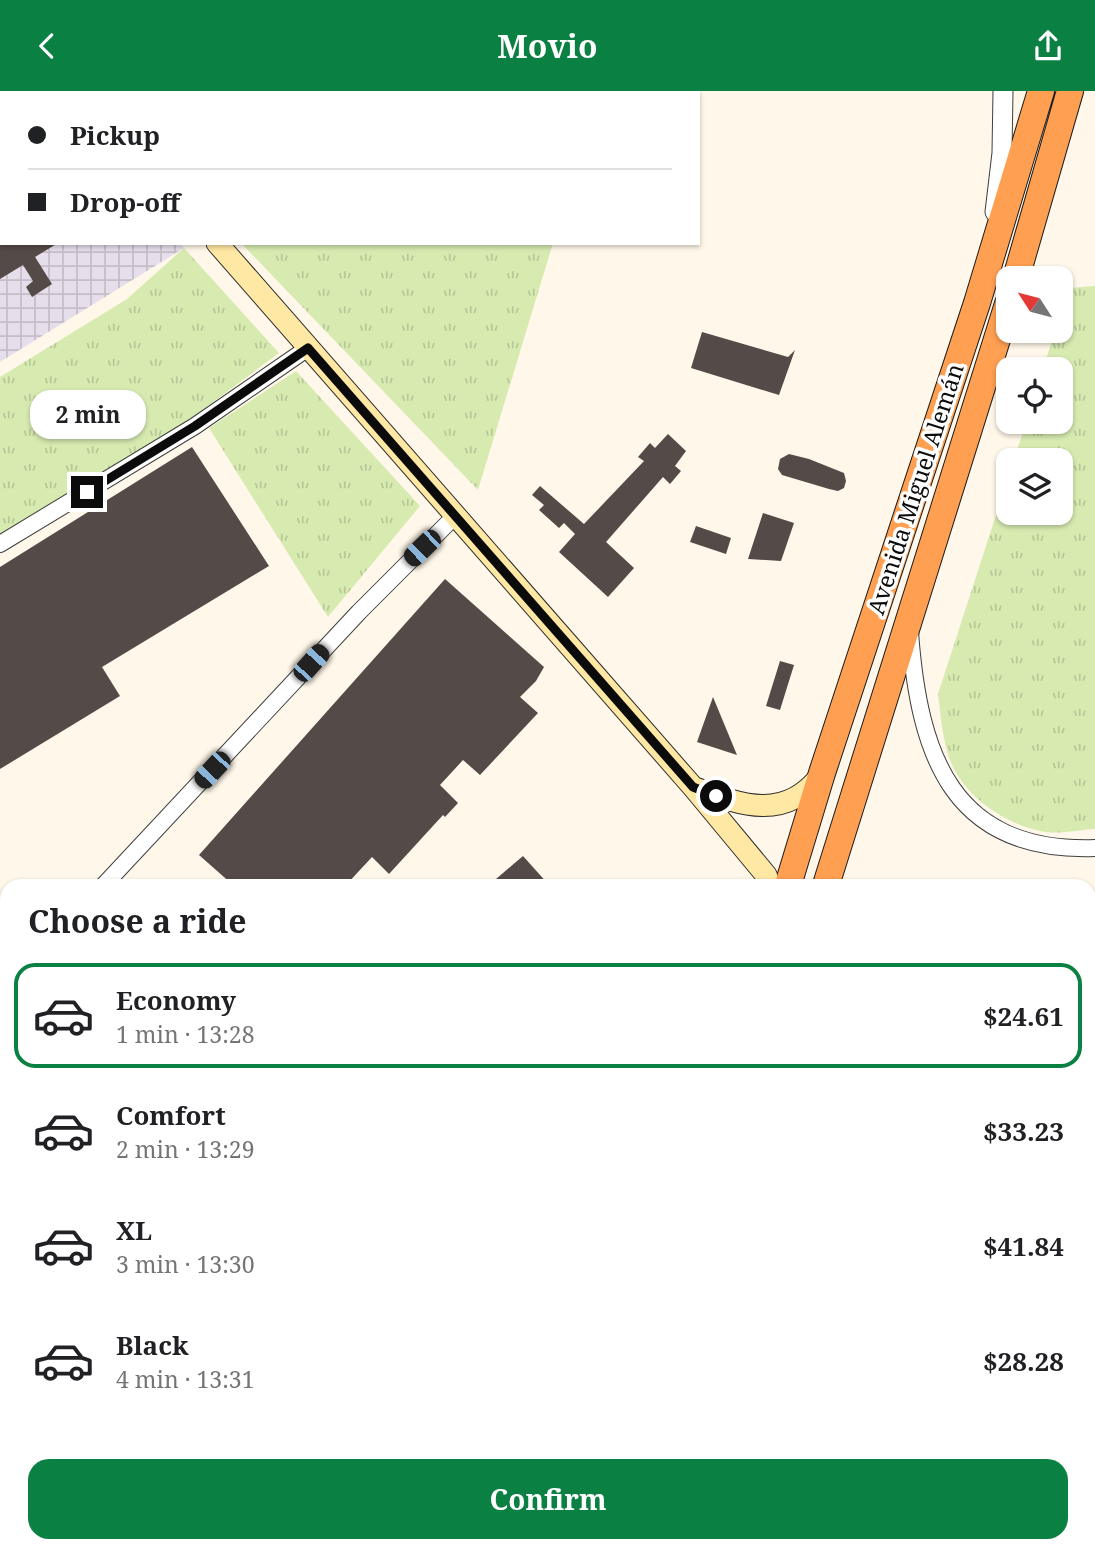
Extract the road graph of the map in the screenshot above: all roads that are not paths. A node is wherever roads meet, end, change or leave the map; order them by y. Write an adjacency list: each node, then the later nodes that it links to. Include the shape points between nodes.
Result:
1 (1003, 91): 8 (street, via 996,209)
2 (1041, 91): 8 (highway, Avenida Miguel Alemán)
3 (1070, 91): 5 (highway)
4 (1082, 91): 5 (street)
5 (1052, 148): 7 (highway)
6 (219, 245): 10 (main road)
7 (1019, 266)
8 (977, 303): 14 (highway, Avenida Miguel Alemán)
9 (996, 343): 13 (highway, Avenida Miguel Alemán)
10 (308, 348): 11 (main road); 12 (street, via 195,426)
11 (454, 517): 15 (main road); 17 (street)
12 (0, 544)
13 (910, 622): 16 (street, via 927,732 938,767 958,797 993,828 1023,840 1052,847); 20 (highway, Avenida Miguel Alemán)
14 (822, 773): 15 (main road, via 798,796 765,806 740,804); 19 (highway, Avenida Miguel Alemán)
15 (693, 787): 18 (main road)
16 (1095, 848)
17 (110, 879)
18 (768, 879)
19 (790, 879)
20 (829, 879)

